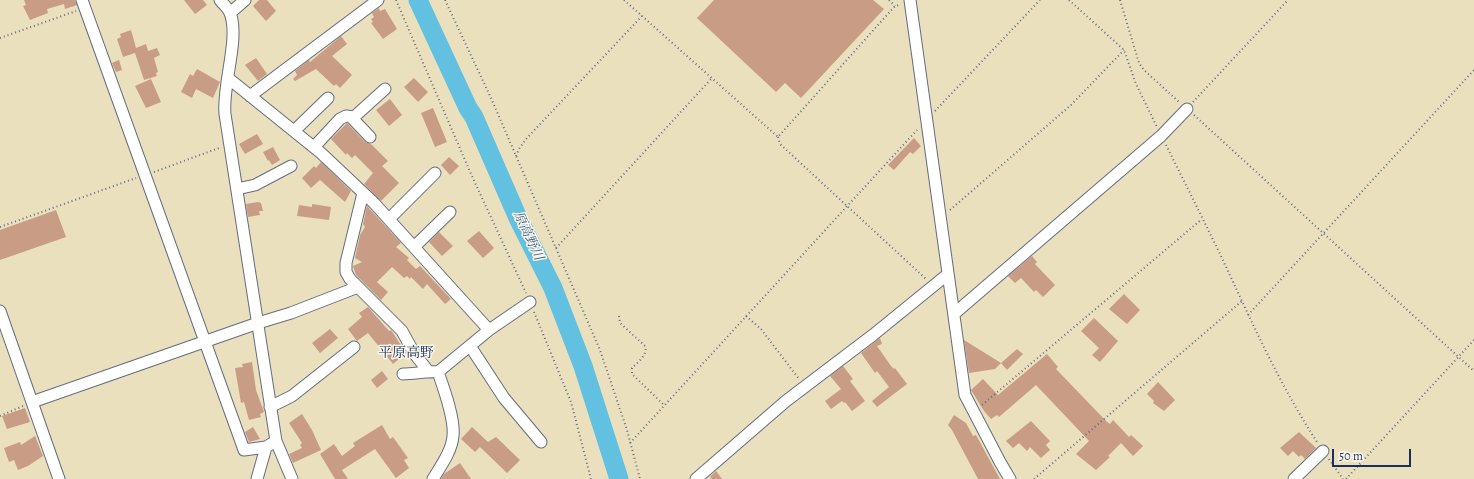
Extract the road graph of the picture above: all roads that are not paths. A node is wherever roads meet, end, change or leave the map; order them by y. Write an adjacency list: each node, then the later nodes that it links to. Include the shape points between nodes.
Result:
1 (93, 0): 6 (street)
2 (220, 0): 7 (street)
3 (245, 0): 7 (street)
4 (378, 0): 10 (street)
5 (910, 0): 24 (street)
6 (83, 4): 31 (street)
7 (230, 13): 8 (street, via 232,29)
8 (228, 78): 10 (street); 19 (street, via 224,101)
9 (385, 89): 13 (street)
10 (250, 96): 14 (street)
11 (328, 98): 14 (street)
12 (1187, 109): 28 (street, via 1161,136)
13 (351, 117): 15 (street); 16 (street, via 340,119)
14 (294, 131): 16 (street)
15 (370, 137)
16 (314, 147): 20 (street)
17 (291, 166): 19 (street, via 254,185)
18 (435, 173): 22 (street)
19 (237, 189): 29 (street)
20 (363, 193): 22 (street); 25 (street, via 346,263 346,272)
21 (450, 212): 23 (street)
22 (389, 220): 23 (street)
23 (414, 247): 30 (street)
24 (948, 274): 28 (street); 45 (street, via 805,386)
25 (358, 287): 29 (street); 34 (street, via 402,331 414,353)
26 (530, 302): 30 (street)
27 (0, 311): 36 (street)
28 (955, 313): 46 (street, via 965,395)
29 (258, 323): 31 (street); 37 (street)
30 (489, 330): 32 (street)
31 (205, 342): 36 (street); 39 (street, via 244,450)
32 (470, 346): 34 (street); 38 (street, via 504,398)
33 (354, 347): 37 (street, via 292,396)
34 (433, 371): 35 (street); 44 (street, via 453,425 453,437)
35 (403, 374)
36 (32, 402): 41 (street)
37 (270, 407): 39 (street)
38 (541, 442)
39 (271, 444): 42 (street); 43 (street)
40 (1323, 451): 47 (street)
41 (59, 479)
42 (257, 479)
43 (292, 479)
44 (433, 479)
45 (696, 479)
46 (1010, 479)
47 (1294, 479)

